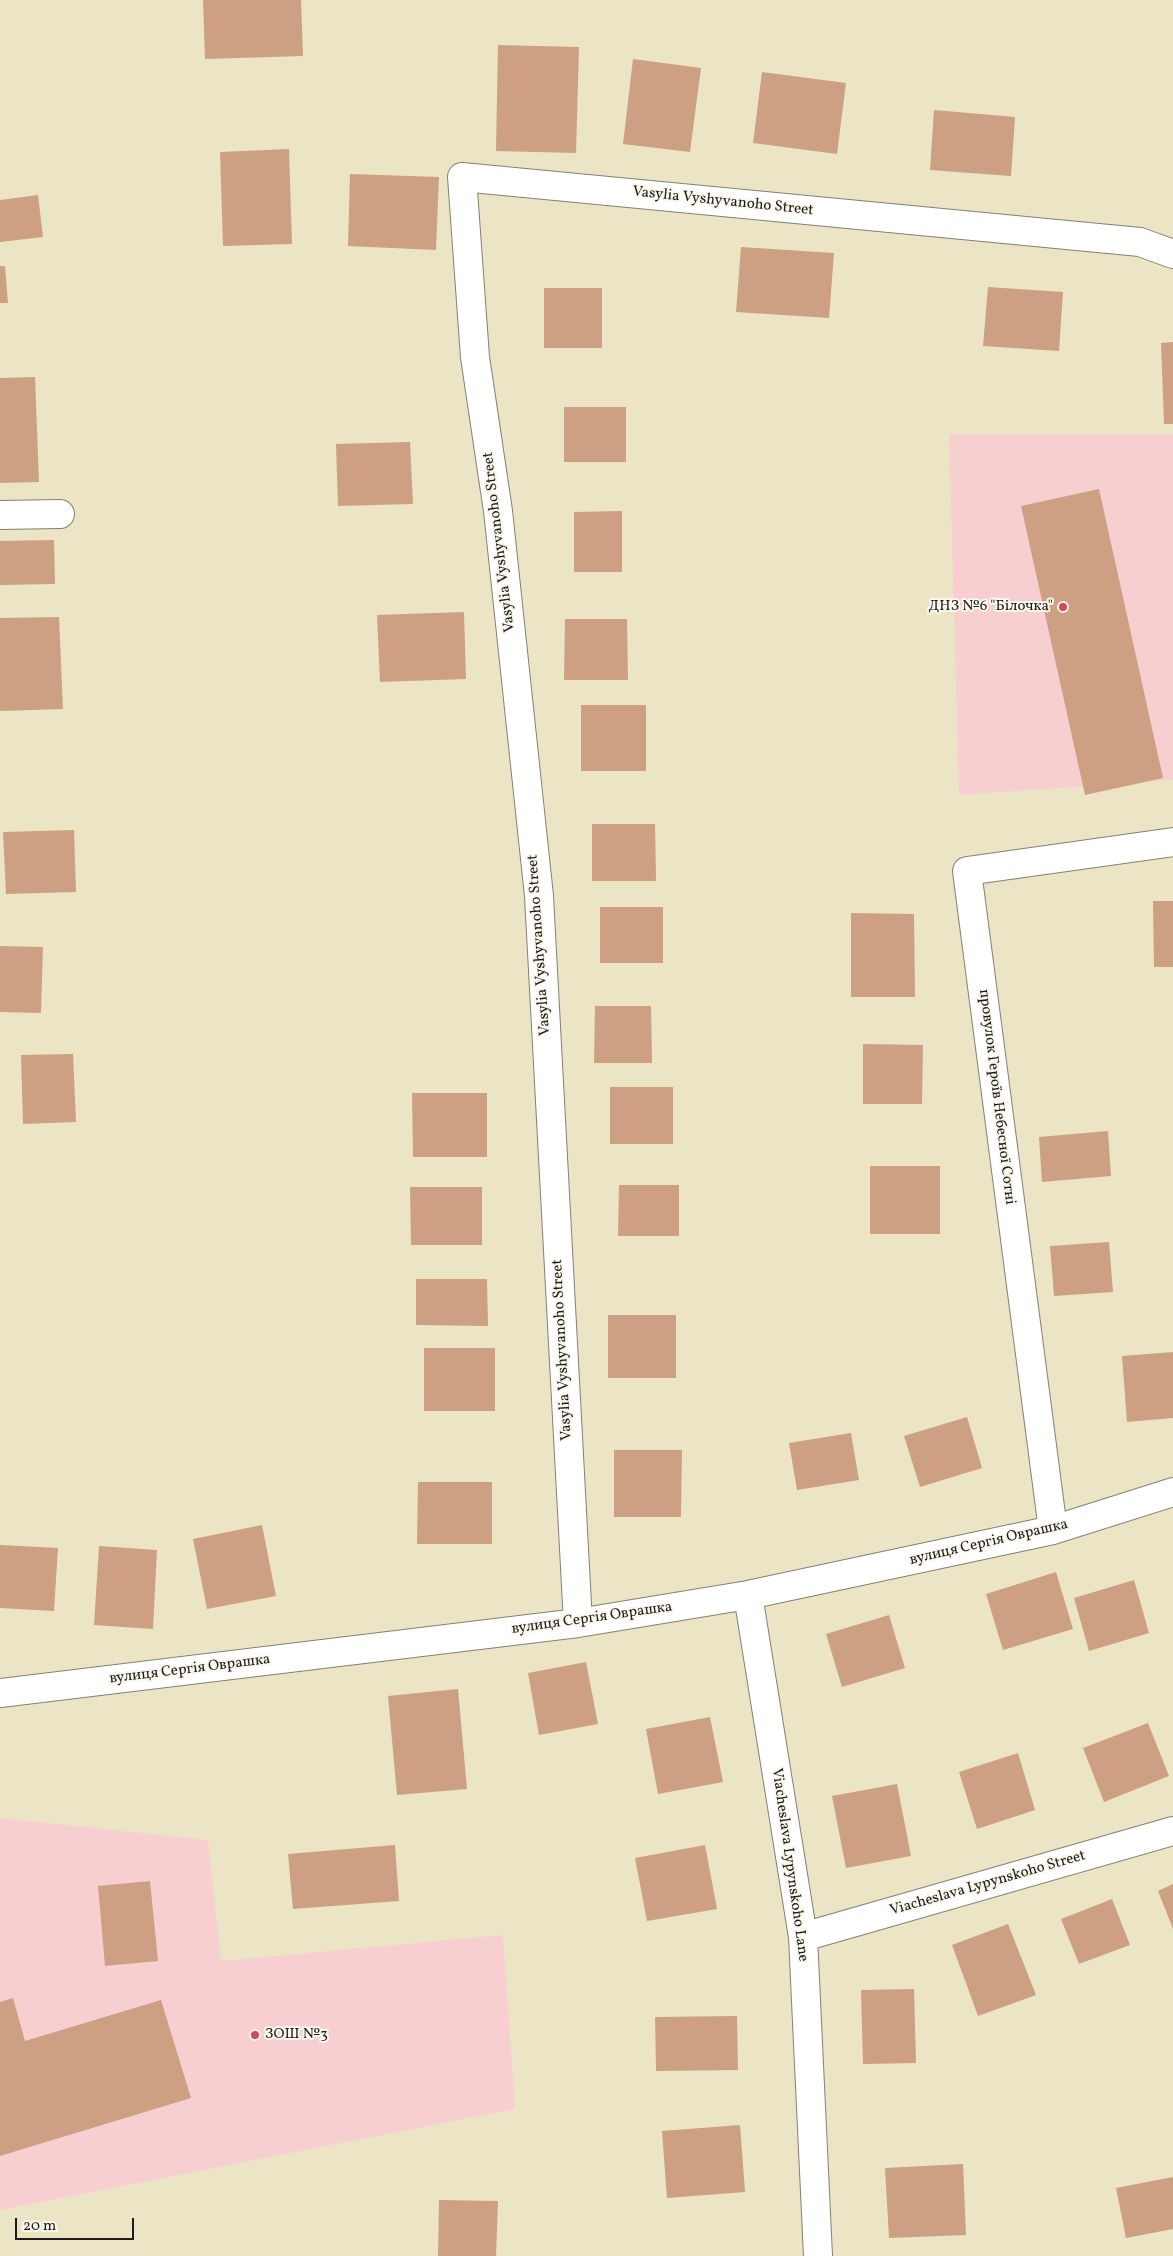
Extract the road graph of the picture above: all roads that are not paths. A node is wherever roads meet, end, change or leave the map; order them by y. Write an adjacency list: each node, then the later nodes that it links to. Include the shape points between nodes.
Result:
1 (1173, 254): 8 (street, Vasylia Vyshyvanoho Street, via 1140,242 462,177 475,357 498,511 539,896)
2 (60, 514): 3 (street)
3 (0, 515)
4 (1173, 842): 6 (street, провулок Героїв Небесної Сотні, via 967,871)
5 (1173, 1492): 6 (street, вулиця Сергія Оврашка)
6 (1053, 1530): 7 (street, вулиця Сергія Оврашка)
7 (748, 1595): 8 (street, вулиця Сергія Оврашка); 11 (street, Viacheslava Lypynskoho Lane)
8 (578, 1623): 9 (street, вулиця Сергія Оврашка)
9 (0, 1693)
10 (1173, 1831): 11 (street, Viacheslava Lypynskoho Street)
11 (803, 1937): 12 (street, Viacheslava Lypynskoho Lane)
12 (818, 2256)

